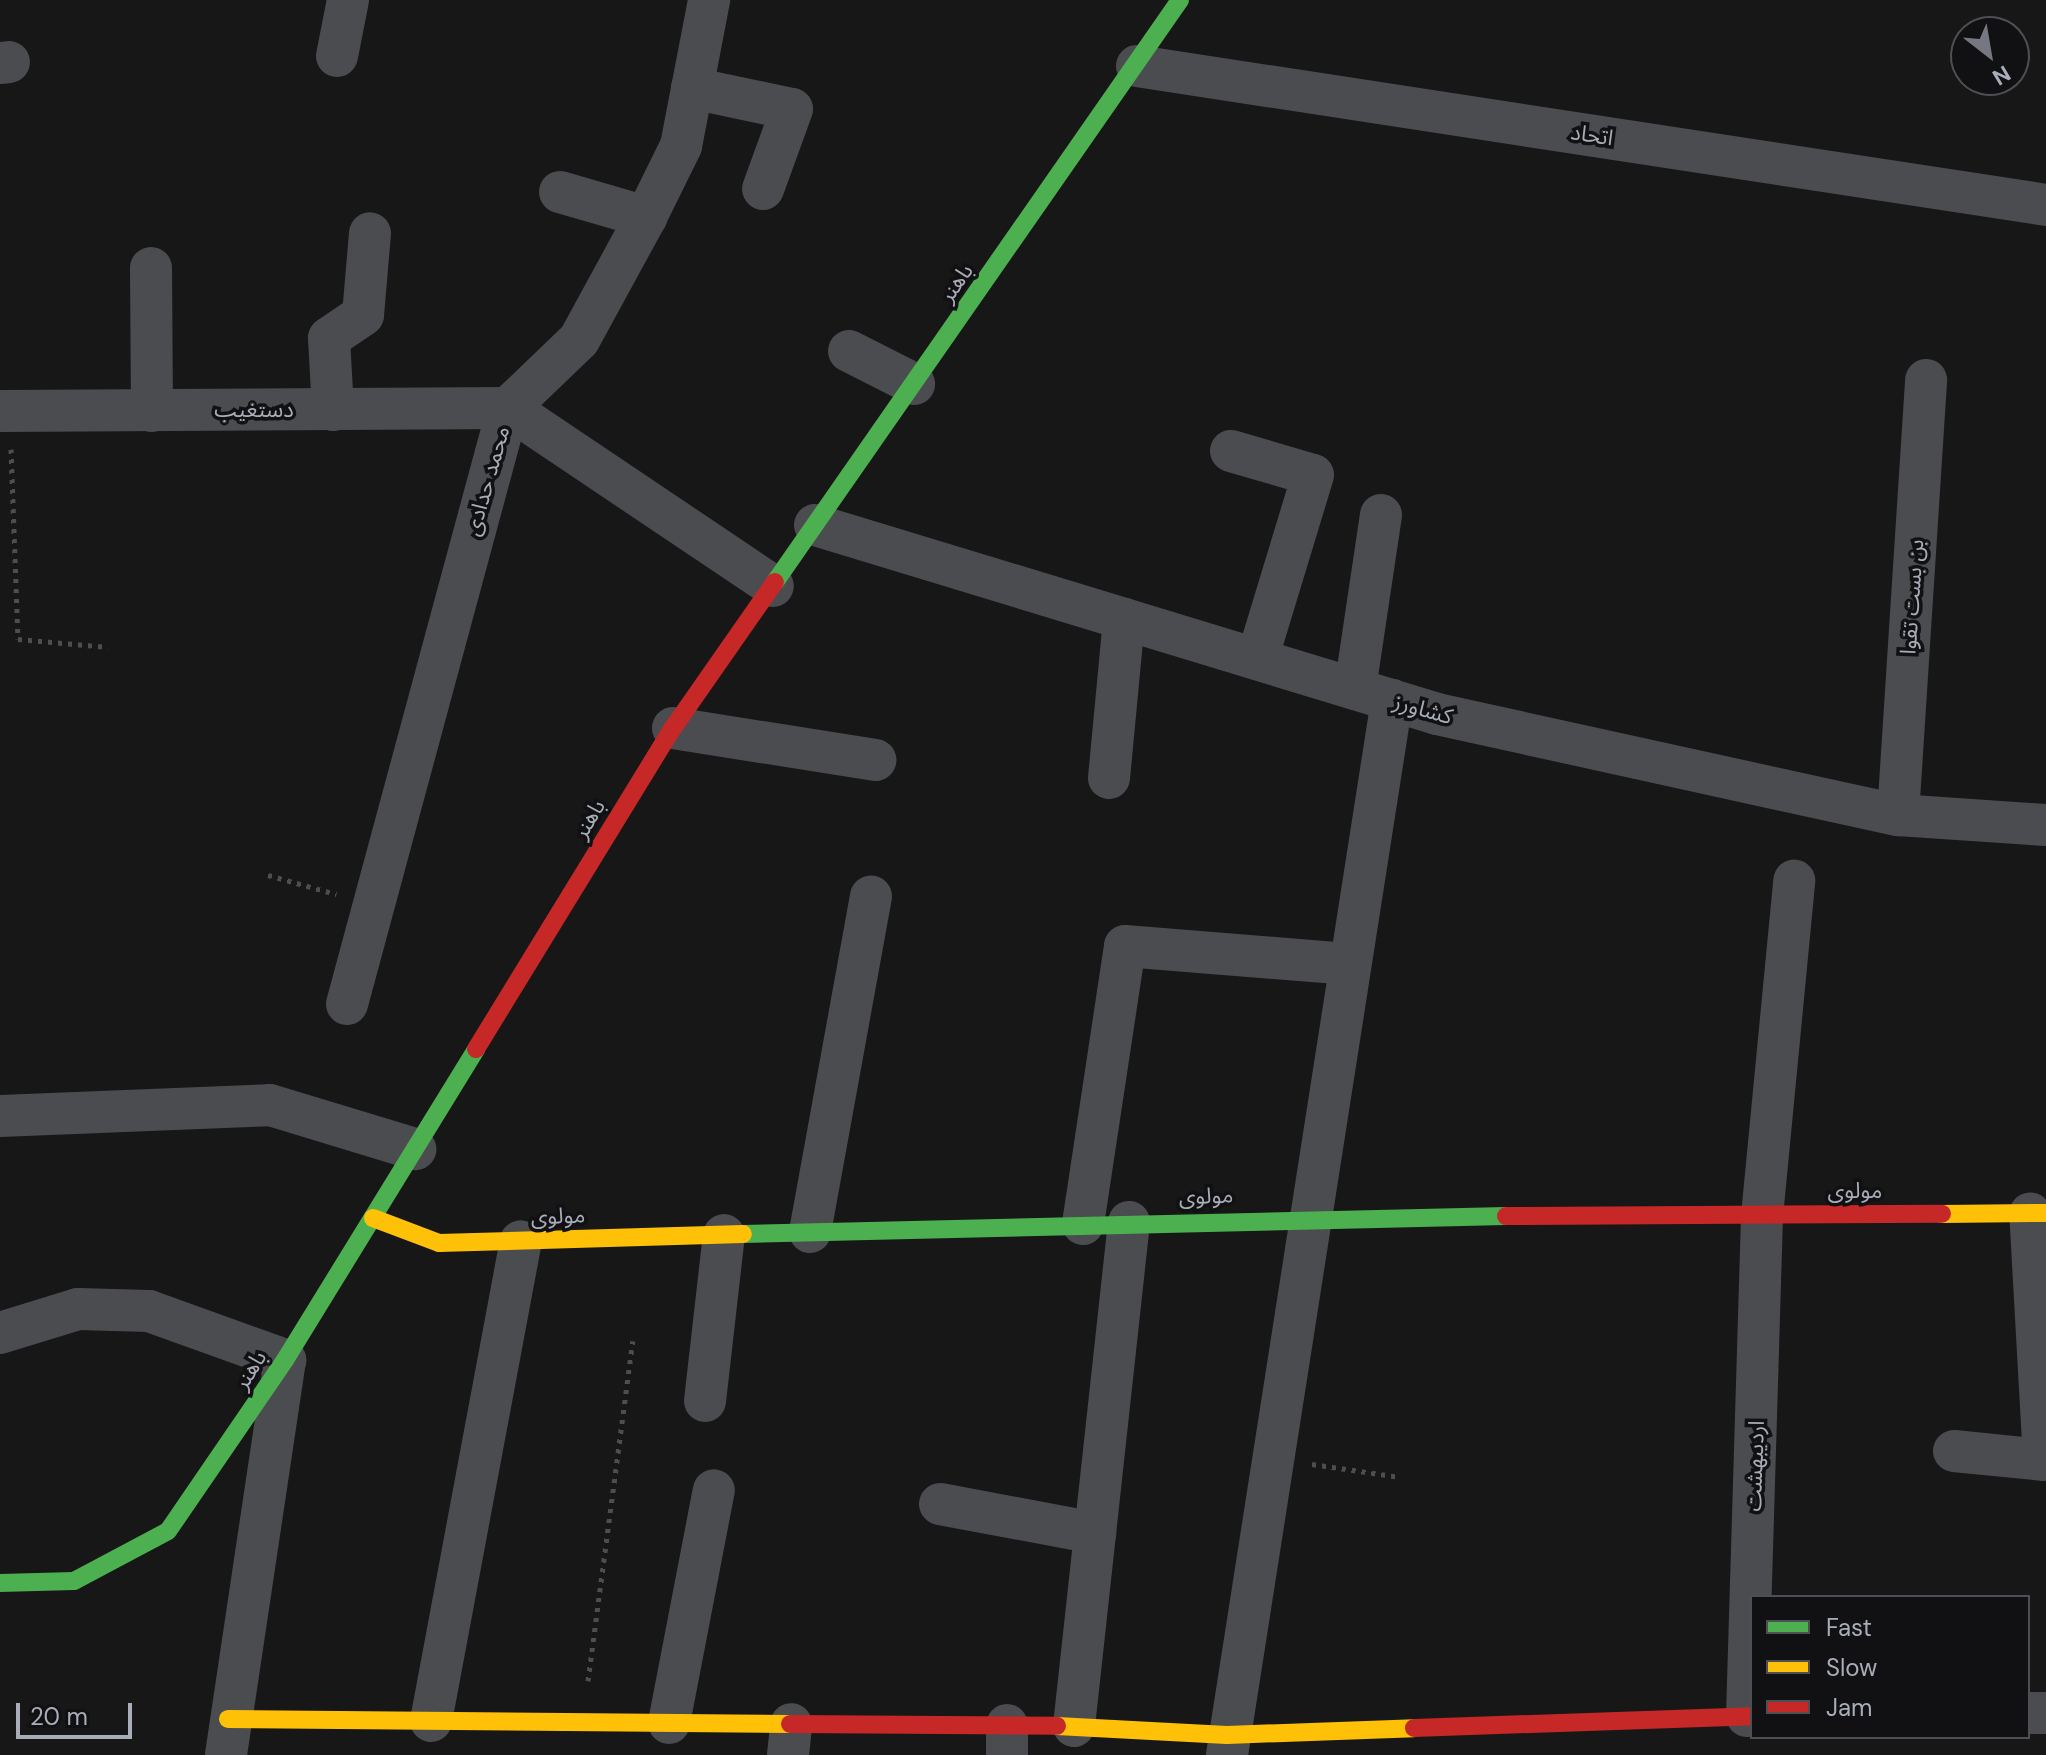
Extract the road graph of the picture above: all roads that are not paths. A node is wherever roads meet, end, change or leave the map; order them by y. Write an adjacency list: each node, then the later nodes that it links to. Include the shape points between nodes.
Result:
1 (348, 0): 4 (street)
2 (709, 0): 6 (street, محمد حدادی)
3 (1180, 0): 5 (street, باهنر)
4 (337, 56)
5 (1137, 66): 9 (street, اتحاد); 15 (street, باهنر)
6 (692, 88): 7 (street, via 792,109); 10 (street, محمد حدادی, via 681,146)
7 (763, 189)
8 (560, 192): 10 (street)
9 (2046, 205)
10 (646, 217): 16 (street, محمد حدادی, via 579,340)
11 (370, 233): 17 (street, via 363,315 329,338)
12 (151, 268): 18 (street)
13 (849, 351): 15 (street)
14 (1926, 380): 30 (street, بن بست تقوا)
15 (914, 384): 22 (street, باهنر)
16 (508, 408): 17 (street, دستغیب); 23 (street); 35 (street, محمد حدادی)
17 (333, 410): 18 (street, دستغیب)
18 (152, 411): 19 (street, دستغیب)
19 (5, 412)
20 (1231, 451): 25 (street, via 1313,475)
21 (1381, 515): 26 (street)
22 (815, 525): 23 (street, باهنر); 24 (street, کشاورز)
23 (773, 586): 27 (street, باهنر)
24 (1124, 619): 25 (street, کشاورز); 29 (street)
25 (1257, 659): 26 (street, کشاورز)
26 (1374, 695): 30 (street, کشاورز); 34 (street)
27 (673, 728): 28 (street); 37 (street, باهنر)
28 (875, 760)
29 (1109, 778)
30 (1898, 815): 31 (street, کشاورز)
31 (2046, 825)
32 (1794, 881): 39 (street, اردیبهشت)
33 (871, 897): 44 (street)
34 (1350, 964): 40 (street); 43 (street, via 1125,946)
35 (347, 1004)
36 (0, 1116): 37 (street, via 270,1105)
37 (415, 1149): 41 (street, باهنر)
38 (2038, 1213): 39 (street, مولوی); 51 (street)
39 (1762, 1216): 40 (street, مولوی); 56 (street, اردیبهشت)
40 (1310, 1217): 42 (street, مولوی); 64 (street)
41 (373, 1218): 46 (street, مولوی, via 439,1243); 48 (street, باهنر)
42 (1129, 1222): 43 (street, مولوی); 54 (street)
43 (1083, 1224): 44 (street, مولوی)
44 (810, 1232): 45 (street, مولوی)
45 (724, 1235): 46 (street, مولوی); 49 (street)
46 (521, 1241): 58 (street)
47 (0, 1333): 48 (street, via 78,1309 149,1311)
48 (285, 1360): 55 (street, باهنر, via 168,1531 74,1581); 61 (street)
49 (705, 1401)
50 (1954, 1451): 51 (street)
51 (2045, 1460)
52 (714, 1490): 59 (street)
53 (940, 1504): 54 (street)
54 (1095, 1533): 60 (street)
55 (0, 1583)
56 (1753, 1595)
57 (1750, 1716): 64 (street)
58 (431, 1721): 59 (street); 61 (street)
59 (669, 1723): 62 (street)
60 (1074, 1726): 63 (street); 64 (street)
61 (227, 1737)
62 (790, 1739): 63 (street)
63 (1007, 1740)
64 (1227, 1745)

